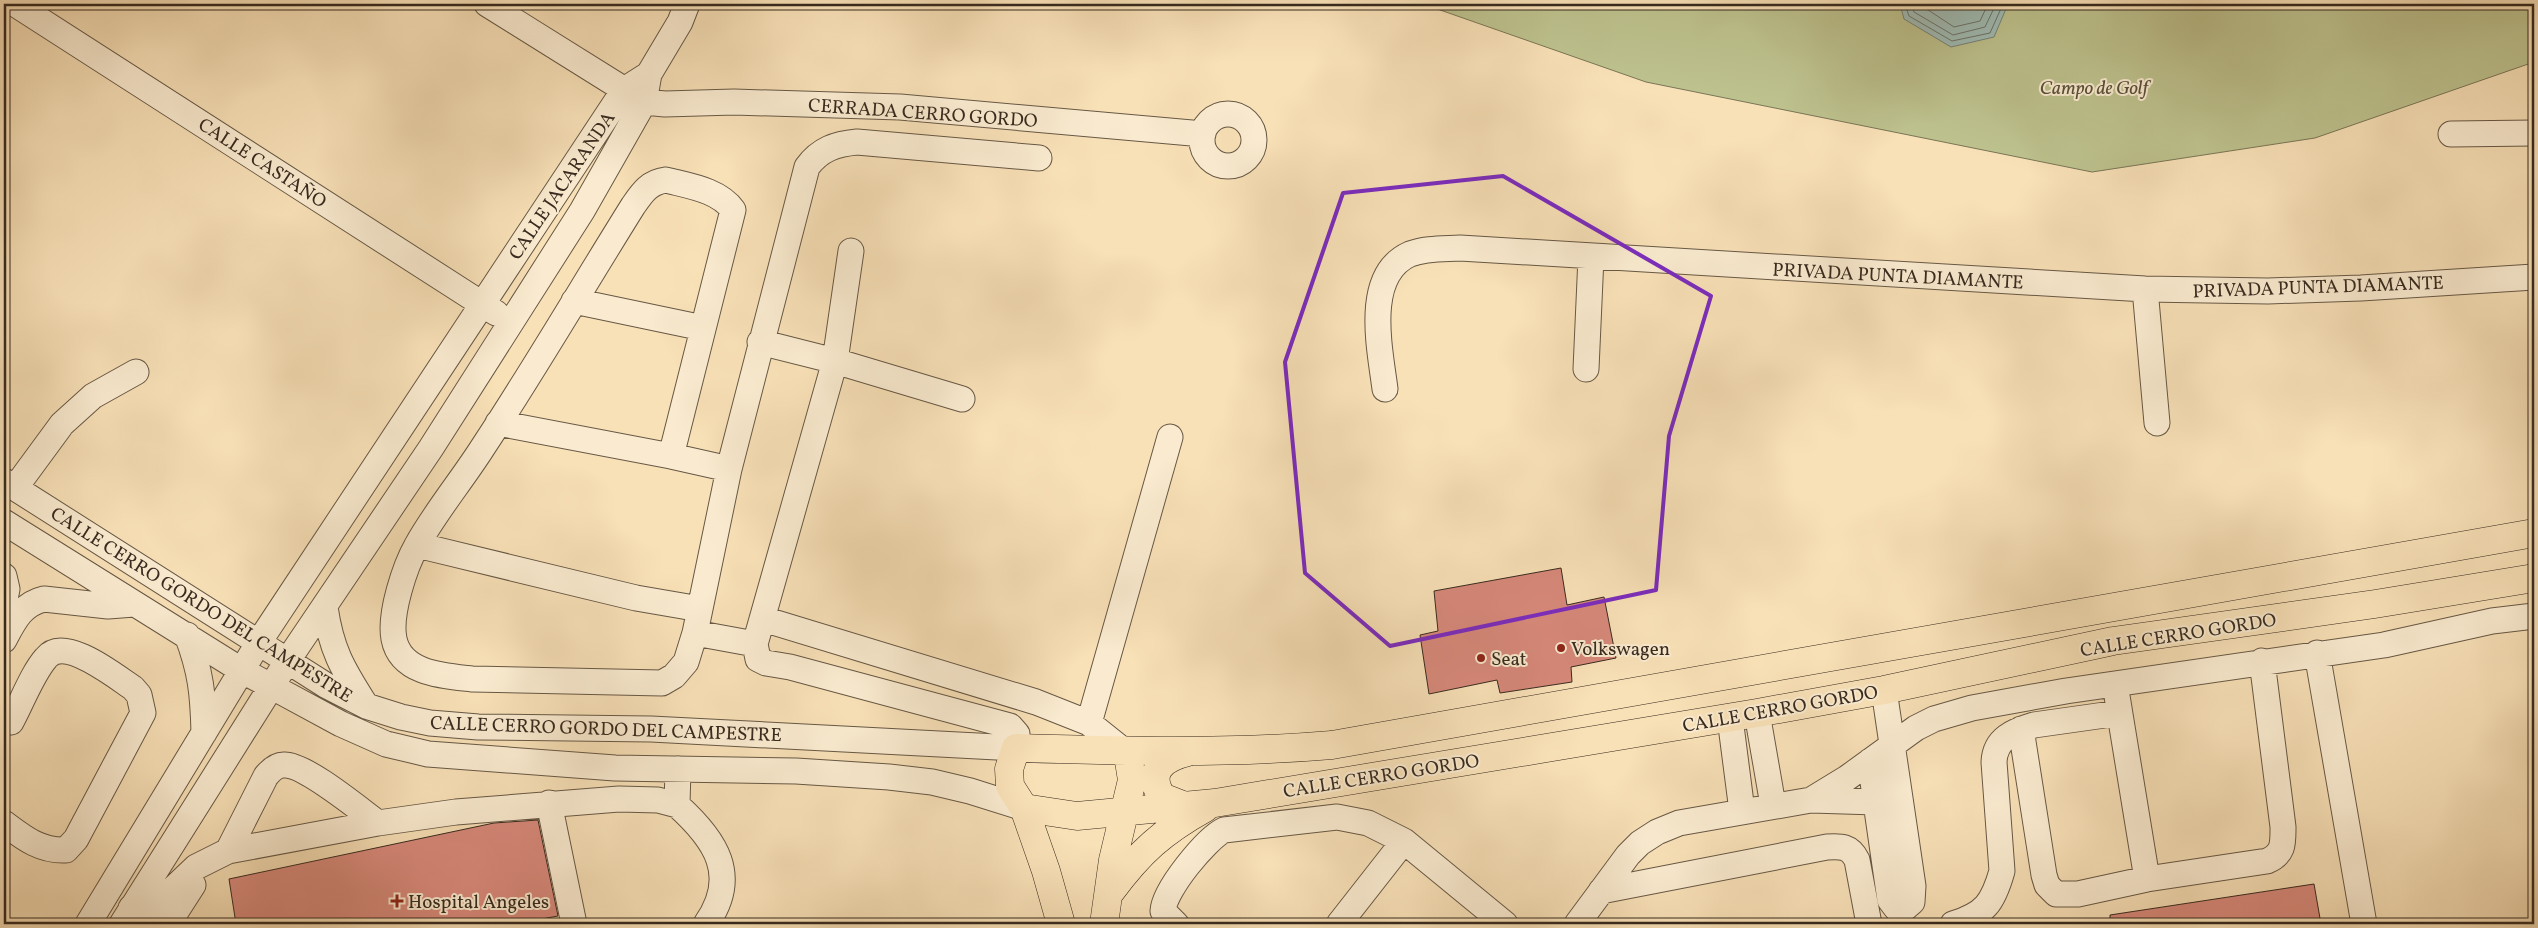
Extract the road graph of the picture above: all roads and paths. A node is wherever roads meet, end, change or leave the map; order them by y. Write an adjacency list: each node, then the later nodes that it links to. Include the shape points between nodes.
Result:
1 (14, 4): 14 (street, CALLE CASTAÑO)
2 (487, 4): 4 (street)
3 (687, 4): 4 (street, CALLE JACARANDA, via 680,22)
4 (634, 96): 6 (street, CERRADA CERRO GORDO, via 665,104 734,102 900,106); 14 (street, CALLE JACARANDA); 15 (street, CALLE JACARANDA, via 582,211)
5 (2534, 133): 7 (street)
6 (1203, 134)
7 (2450, 134)
8 (1039, 158): 17 (street, via 857,142 836,144 815,155 807,167)
9 (851, 251): 18 (street)
10 (1591, 257): 12 (street, PRIVADA PUNTA DIAMANTE); 19 (street); 21 (street, PRIVADA PUNTA DIAMANTE, via 1460,248 1410,254 1395,265 1379,295 1378,339)
11 (2534, 277): 12 (street, PRIVADA PUNTA DIAMANTE, via 2268,292)
12 (2145, 289): 24 (street)
13 (574, 301): 16 (street); 16 (street, via 646,188 666,180 714,194 726,201 732,210); 23 (street)
14 (481, 304): 15 (street, CALLE CASTAÑO); 43 (street, CALLE JACARANDA)
15 (511, 322): 36 (street, CALLE JACARANDA)
16 (704, 328): 26 (street)
17 (760, 342): 18 (street); 27 (street)
18 (835, 361): 22 (street); 39 (street)
19 (1586, 369)
20 (136, 372): 28 (street, via 94,396 62,424)
21 (1385, 389)
22 (962, 399)
23 (498, 422): 26 (street); 31 (street)
24 (2157, 423)
25 (1170, 438): 58 (street)
26 (671, 456): 27 (street)
27 (729, 469): 37 (street)
28 (10, 484): 43 (street, CALLE CERRO GORDO DEL CAMPESTRE)
29 (4, 522): 35 (street, CALLE CERRO GORDO DEL CAMPESTRE)
30 (2534, 533): 64 (main road, CALLE CERRO GORDO, via 1332,745)
31 (417, 545): 37 (street, via 636,598); 40 (street, via 398,593 394,639 399,652 419,669 472,679 662,683 674,676 686,662)
32 (4, 576): 34 (street, via 7,589)
33 (2534, 578): 51 (main road, CALLE CERRO GORDO, via 2113,641)
34 (4, 604)
35 (134, 604): 41 (street, CALLE CERRO GORDO DEL CAMPESTRE); 42 (street, via 108,606 44,599 34,601 17,617)
36 (325, 607): 46 (street, CALLE JACARANDA); 53 (street, via 337,658)
37 (700, 609): 40 (street)
38 (2534, 616): 45 (street, via 2492,621 2384,645)
39 (763, 619): 44 (street); 52 (street)
40 (695, 633): 44 (street)
41 (187, 635): 48 (street, CALLE CERRO GORDO DEL CAMPESTRE); 60 (street, via 203,687)
42 (4, 640)
43 (259, 642): 46 (street, CALLE CERRO GORDO DEL CAMPESTRE); 48 (street, CALLE JACARANDA)
44 (756, 644): 61 (street, via 756,655 766,663 1010,726)
45 (2317, 653): 47 (street); 97 (street)
46 (288, 660): 50 (street, CALLE JACARANDA); 53 (street, CALLE CERRO GORDO DEL CAMPESTRE, via 327,686)
47 (2262, 661): 49 (street); 81 (street, via 2283,827 2279,854 2268,861)
48 (241, 670): 50 (street, CALLE CERRO GORDO DEL CAMPESTRE); 60 (street, CALLE JACARANDA)
49 (2116, 683): 55 (street); 62 (street, via 1972,708 1934,719)
50 (273, 688): 66 (street, CALLE CERRO GORDO DEL CAMPESTRE, via 386,744 428,754 615,768); 84 (street, CALLE JACARANDA)
51 (1884, 690): 54 (main road, CALLE CERRO GORDO); 62 (street)
52 (1036, 702): 58 (street); 61 (street)
53 (366, 706): 61 (street, CALLE CERRO GORDO DEL CAMPESTRE, via 430,723 478,727)
54 (1757, 713): 57 (main road, CALLE CERRO GORDO); 71 (street)
55 (2119, 713): 59 (street); 81 (street)
56 (4, 717): 77 (street, via 11,722 46,657 59,650 80,655 133,688 139,695 143,713 76,839 66,850 39,847)
57 (1730, 718): 70 (main road, CALLE CERRO GORDO); 76 (street)
58 (1089, 723): 63 (street)
59 (2021, 729): 81 (street, via 2044,875 2050,891 2078,894); 96 (street, via 2004,738 1994,752 2002,851 1998,887 1990,902 1975,917)
60 (204, 733): 85 (street, CALLE JACARANDA)
61 (1016, 740): 63 (main road, CALLE CERRO GORDO DEL CAMPESTRE); 74 (main road, via 1008,778 1012,792)
62 (1890, 745): 65 (street); 68 (street, via 1913,886 1912,902 1905,908 1896,908 1890,900)
63 (1124, 751): 64 (main road, CALLE CERRO GORDO); 75 (main road, via 1132,780)
64 (1188, 752): 73 (main road, via 1166,759 1158,769 1156,783 1162,797)
65 (1870, 761): 67 (street); 68 (street)
66 (678, 769): 72 (street); 74 (street, CALLE CERRO GORDO DEL CAMPESTRE, via 889,777 932,782)
67 (1811, 800): 68 (street); 71 (street)
68 (1876, 802)
69 (549, 803): 72 (street, via 640,798); 78 (street); 87 (street)
70 (1215, 803): 73 (main road, CALLE CERRO GORDO); 83 (main road, via 1173,826 1160,837 1132,863)
71 (1773, 805): 76 (street)
72 (677, 806): 88 (street, via 708,836 718,855 723,875 723,888 716,910)
73 (1185, 806): 75 (main road, CALLE CERRO GORDO)
74 (1024, 808): 75 (main road, CALLE CERRO GORDO, via 1077,816); 89 (main road)
75 (1125, 811): 83 (main road)
76 (1742, 811): 82 (street, via 1679,823 1657,832 1628,855)
77 (4, 823)
78 (378, 823): 80 (street); 80 (street, via 311,775 284,764 272,768 266,776)
79 (1404, 841): 91 (street, via 1368,823 1337,817 1224,830 1204,844 1167,897 1163,910); 92 (street); 93 (street)
80 (219, 854): 84 (street, via 186,874 155,906); 86 (street)
81 (2147, 879)
82 (1601, 891): 94 (street); 95 (street, via 1827,847 1845,847 1853,851 1857,860)
83 (1107, 896): 90 (main road)
84 (127, 916)
85 (88, 924)
86 (168, 924)
87 (574, 924)
88 (706, 924)
89 (1061, 924)
90 (1104, 924)
91 (1176, 924)
92 (1339, 924)
93 (1505, 924)
94 (1577, 924)
95 (1869, 924)
96 (1953, 924)
97 (2364, 924)

